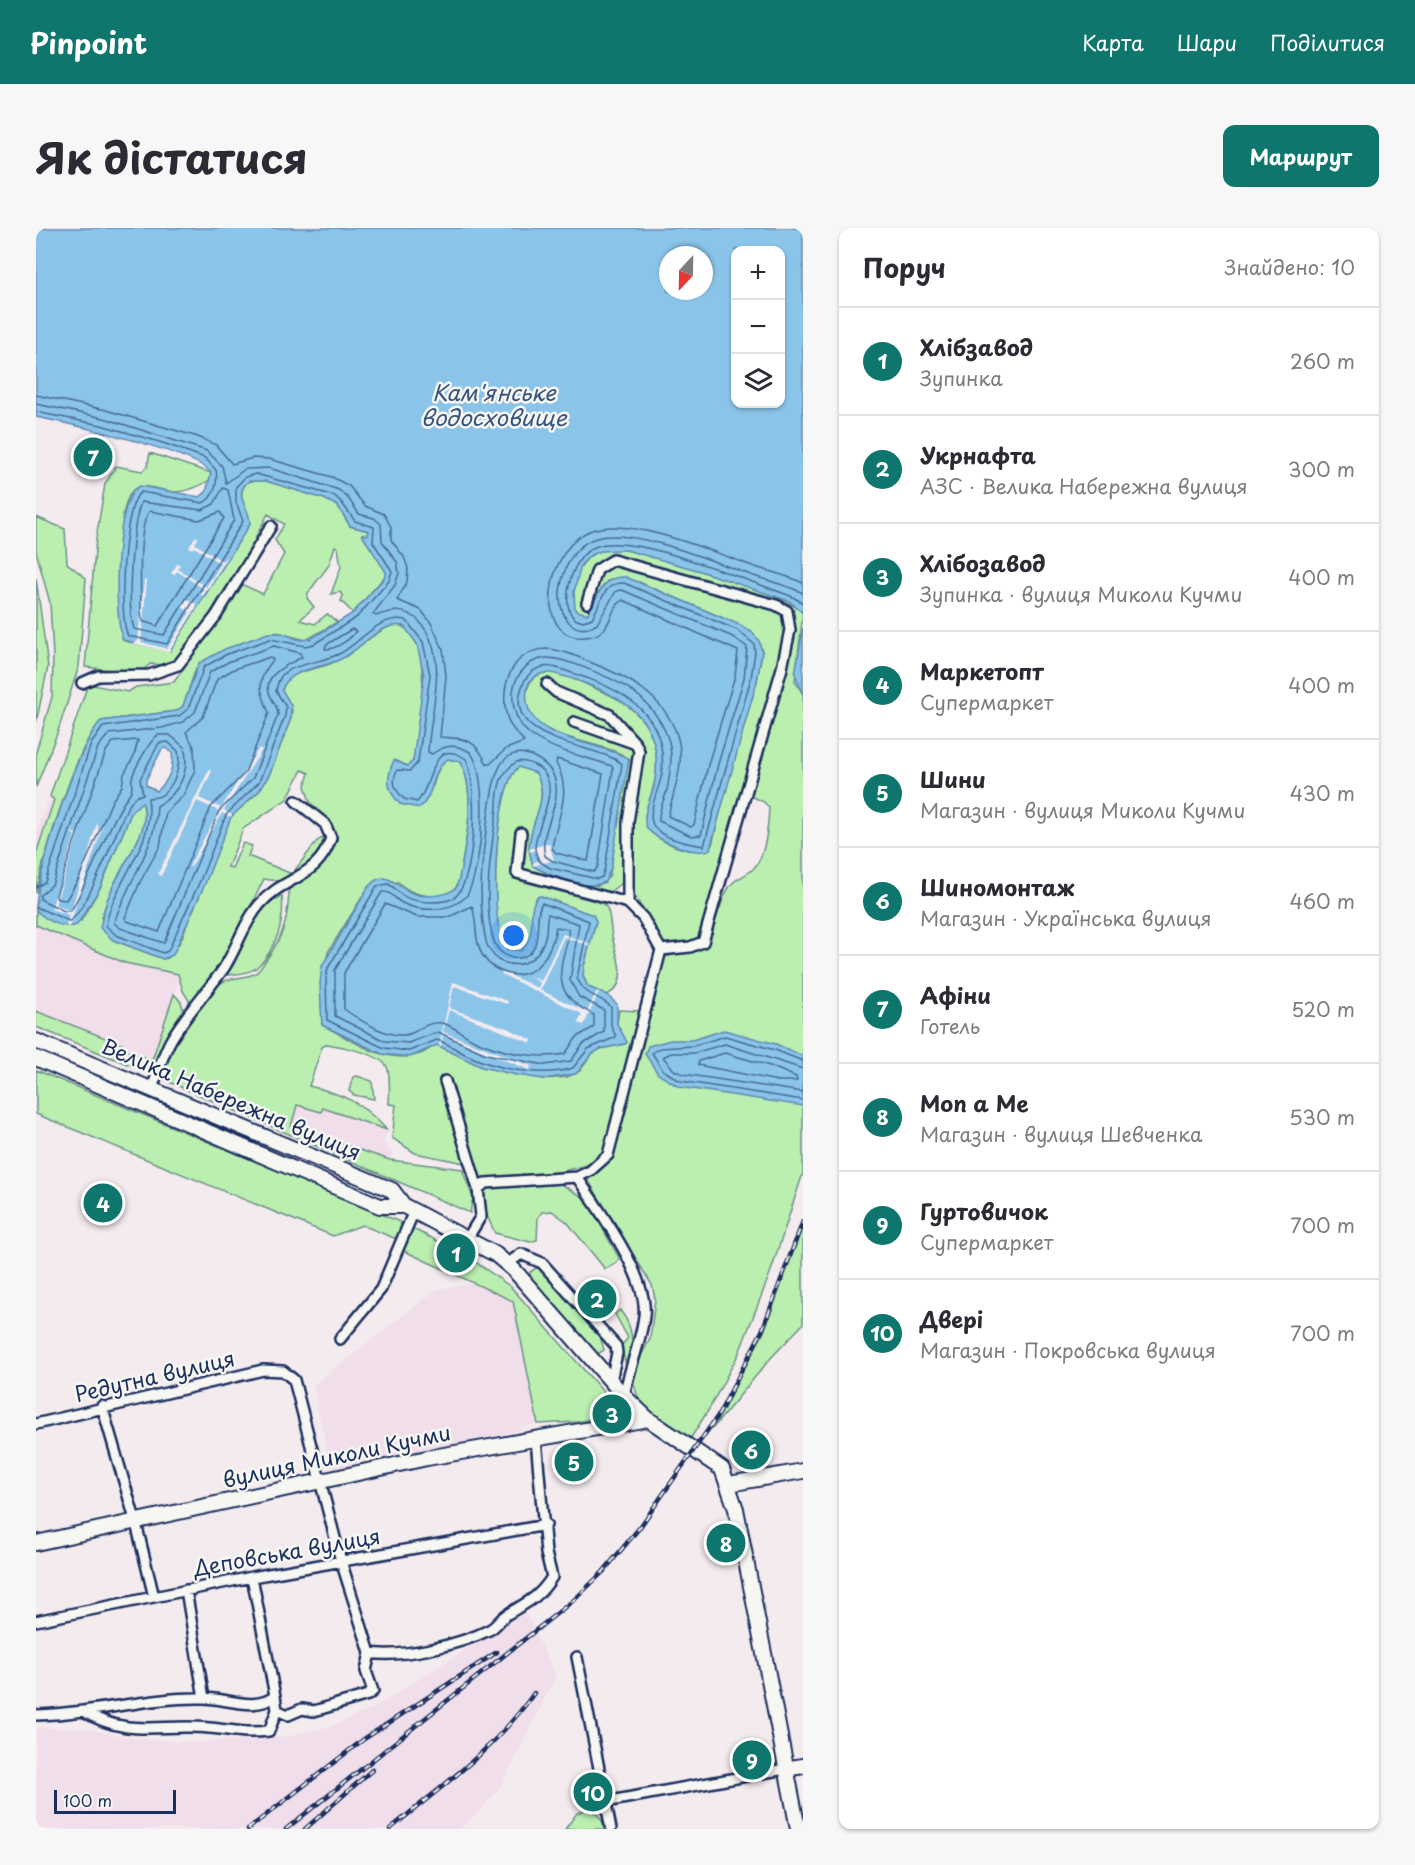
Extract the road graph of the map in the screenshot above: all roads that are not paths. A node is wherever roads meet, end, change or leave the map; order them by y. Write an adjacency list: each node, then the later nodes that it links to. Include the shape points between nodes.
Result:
1 (271, 526): 3 (street, via 216,616 178,665 148,675 98,676)
2 (587, 603): 10 (street, via 597,570 613,560 787,611 790,630 782,668 703,942 690,948)
3 (82, 683)
4 (547, 684): 6 (street, via 556,692 610,715)
5 (574, 722): 6 (street)
6 (636, 744): 9 (street, via 639,751 628,822)
7 (296, 801): 14 (street, via 325,824 331,838 327,850 318,864 258,905 224,967 171,1040)
8 (521, 832): 9 (street, via 517,873)
9 (628, 903): 10 (street, via 643,918)
10 (661, 950): 15 (street, via 608,1155)
11 (36, 1041): 14 (street, Велика Набережна вулиця)
12 (36, 1058): 17 (street, Велика Набережна вулиця, via 380,1206)
13 (445, 1081): 16 (street)
14 (152, 1089): 17 (street, Велика Набережна вулиця, via 392,1190)
15 (577, 1177): 16 (street, via 485,1183); 22 (street, via 640,1283 645,1314)
16 (478, 1189): 18 (street, via 481,1216)
17 (409, 1209): 18 (street, Велика Набережна вулиця); 20 (street, via 381,1288)
18 (467, 1239): 19 (street, Велика Набережна вулиця)
19 (507, 1264): 21 (street, Велика Набережна вулиця); 21 (street, via 521,1254 542,1263 616,1346)
20 (340, 1339)
21 (611, 1381): 22 (street, Велика Набережна вулиця)
22 (624, 1396): 24 (street, Велика Набережна вулиця)
23 (102, 1406): 25 (street, Редутна вулиця); 28 (street, Редутна вулиця, via 263,1370 282,1371 294,1380); 30 (street)
24 (648, 1419): 26 (street, вулиця Миколи Кучми); 29 (street, Велика Набережна вулиця, via 722,1469)
25 (36, 1424)
26 (536, 1439): 28 (street, вулиця Миколи Кучми); 31 (street)
27 (803, 1471): 29 (street)
28 (321, 1480): 30 (street, вулиця Миколи Кучми); 33 (street)
29 (729, 1484): 46 (street)
30 (136, 1523): 32 (street, вулиця Миколи Кучми); 36 (street)
31 (546, 1525): 33 (street, Деповська вулиця); 38 (street, via 546,1553 552,1577 526,1606 489,1630 467,1638 426,1649)
32 (36, 1543)
33 (341, 1561): 34 (street, Деповська вулиця); 38 (street)
34 (252, 1577): 35 (street, Деповська вулиця); 40 (street)
35 (186, 1590): 36 (street, Деповська вулиця); 41 (street)
36 (154, 1597): 37 (street, Деповська вулиця)
37 (36, 1621)
38 (370, 1653): 42 (street, via 366,1671 373,1691 368,1695 314,1711 302,1709 288,1715)
39 (577, 1657): 47 (street)
40 (276, 1696): 41 (street, via 262,1703); 42 (street)
41 (204, 1698): 43 (street)
42 (277, 1710): 43 (street, via 269,1731 244,1734 208,1727 127,1729)
43 (83, 1711): 44 (street)
44 (36, 1715)
45 (803, 1766): 46 (street)
46 (785, 1769): 47 (street); 49 (street)
47 (605, 1802): 48 (street)
48 (611, 1829)
49 (798, 1829)

